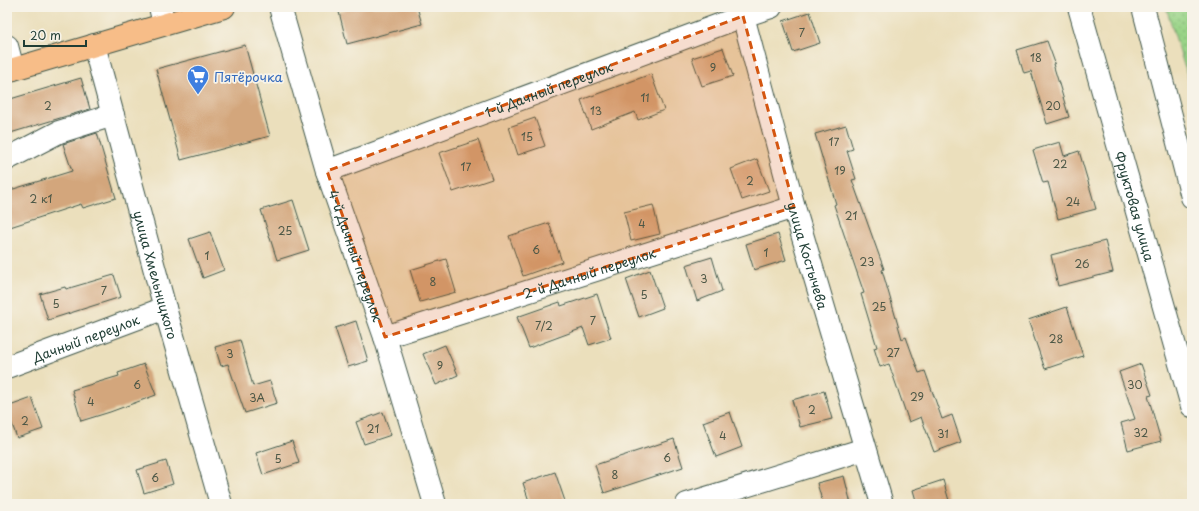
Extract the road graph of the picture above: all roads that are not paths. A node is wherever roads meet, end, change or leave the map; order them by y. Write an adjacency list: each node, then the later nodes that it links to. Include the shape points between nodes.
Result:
1 (224, 7): 7 (main road)
2 (280, 7): 13 (street, 4-й Дачный переулок)
3 (770, 7): 6 (street, 1-й Дачный переулок)
4 (1079, 7): 19 (street, Фруктовая улица)
5 (1143, 7): 14 (street)
6 (740, 12): 13 (street, 1-й Дачный переулок); 15 (street, улица Костычева)
7 (162, 16): 8 (main road)
8 (94, 45): 10 (main road); 11 (street, улица Хмельницкого)
9 (7, 46): 10 (street)
10 (10, 70)
11 (113, 115): 12 (street, via 59,132); 16 (street, улица Хмельницкого)
12 (7, 160)
13 (327, 171): 17 (street, 4-й Дачный переулок)
14 (1192, 197)
15 (794, 207): 17 (street, 2-й Дачный переулок); 20 (street, улица Костычева)
16 (165, 308): 18 (street, Дачный переулок); 21 (street, улица Хмельницкого)
17 (385, 338): 22 (street, 4-й Дачный переулок)
18 (7, 368)
19 (1192, 406)
20 (866, 449): 23 (street); 24 (street, улица Костычева)
21 (221, 504)
22 (435, 504)
23 (687, 504)
24 (882, 504)

